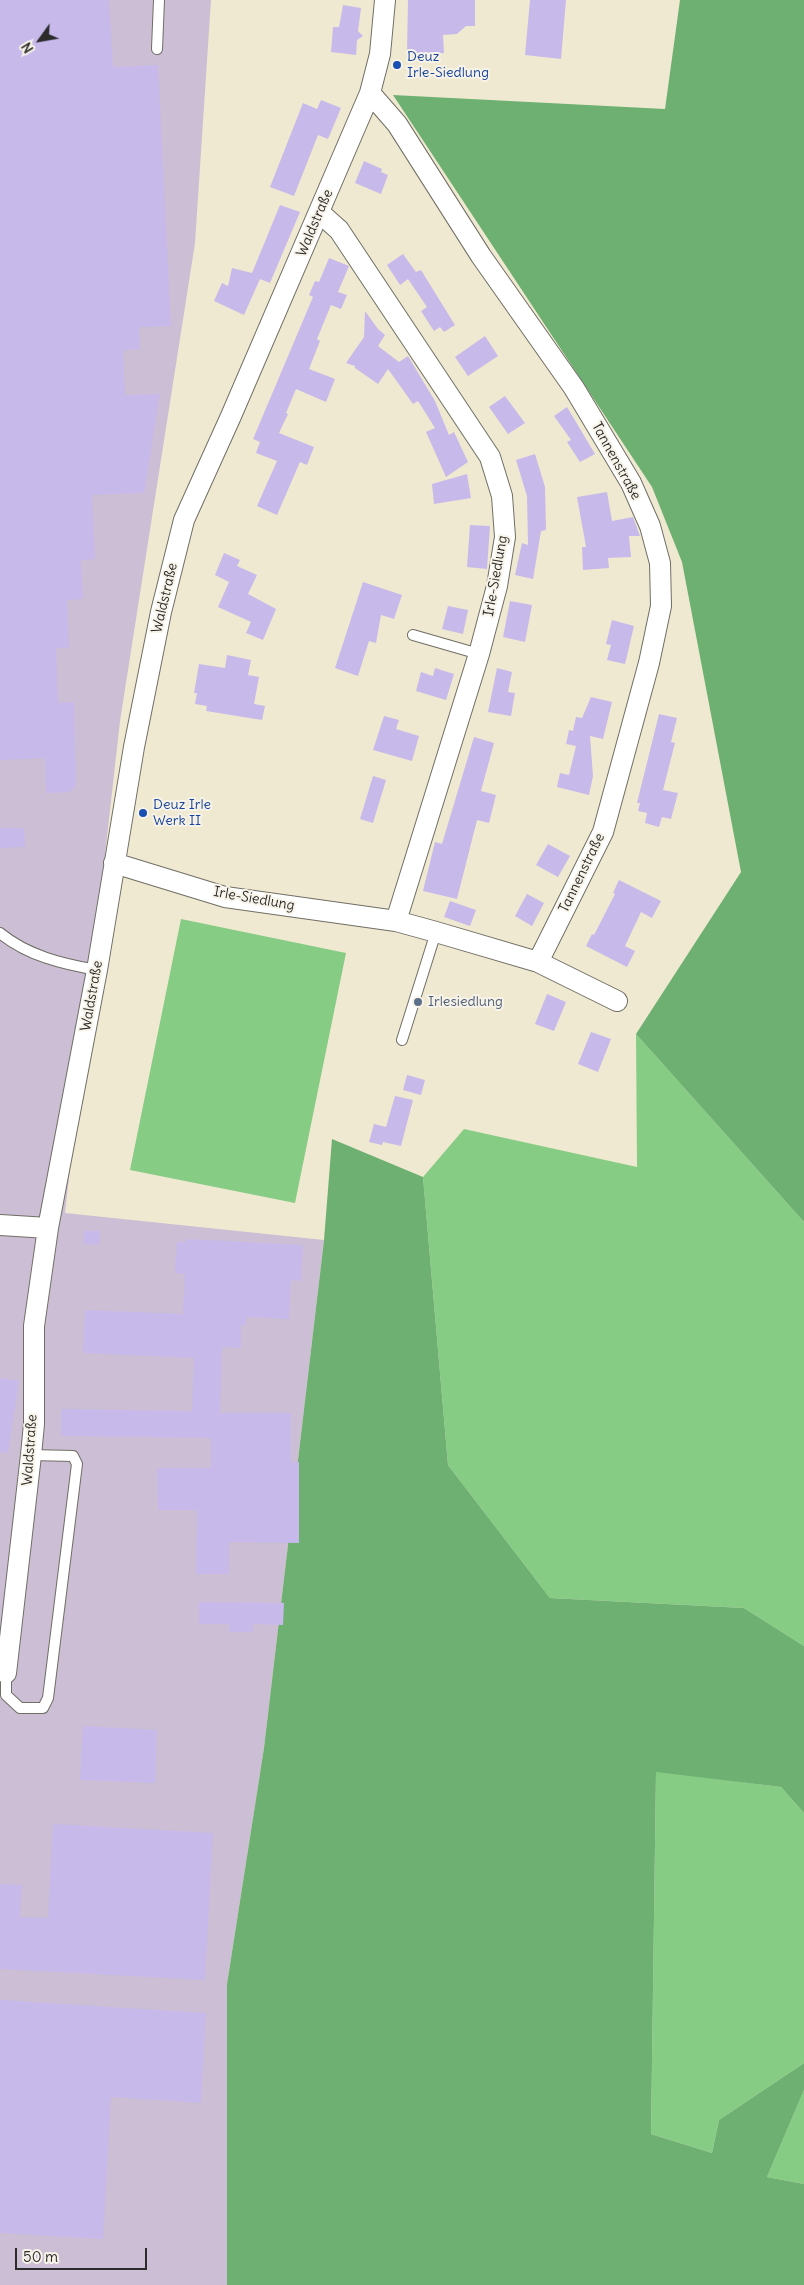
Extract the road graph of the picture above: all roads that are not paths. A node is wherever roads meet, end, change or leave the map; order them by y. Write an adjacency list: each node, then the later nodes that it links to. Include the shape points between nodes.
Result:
1 (159, 0): 3 (lane)
2 (385, 0): 4 (street, Waldstraße, via 380,54)
3 (157, 49)
4 (370, 93): 5 (street, Waldstraße); 12 (street, Tannenstraße, via 397,124 481,256 579,396 631,483 650,526 660,563 659,616 603,832)
5 (320, 213): 7 (street, Irle-Siedlung, via 339,230 490,457 502,496 505,537 497,586); 8 (street, Waldstraße, via 184,520 160,612)
6 (413, 635): 7 (lane)
7 (479, 654): 9 (street, Irle-Siedlung)
8 (114, 863): 9 (street, Irle-Siedlung, via 225,897); 13 (street, Waldstraße)
9 (396, 921): 10 (street, Irle-Siedlung)
10 (436, 932): 12 (street, Irle-Siedlung); 15 (lane)
11 (0, 934): 13 (lane, via 56,963)
12 (538, 962): 14 (street)
13 (97, 970): 17 (street, Waldstraße)
14 (617, 1001)
15 (402, 1040)
16 (0, 1225): 17 (street)
17 (48, 1228): 18 (street, Waldstraße, via 34,1326)
18 (31, 1455): 19 (street, Waldstraße); 19 (lane, via 73,1456 77,1464 48,1698 42,1708 20,1708 6,1695)
19 (6, 1673)

